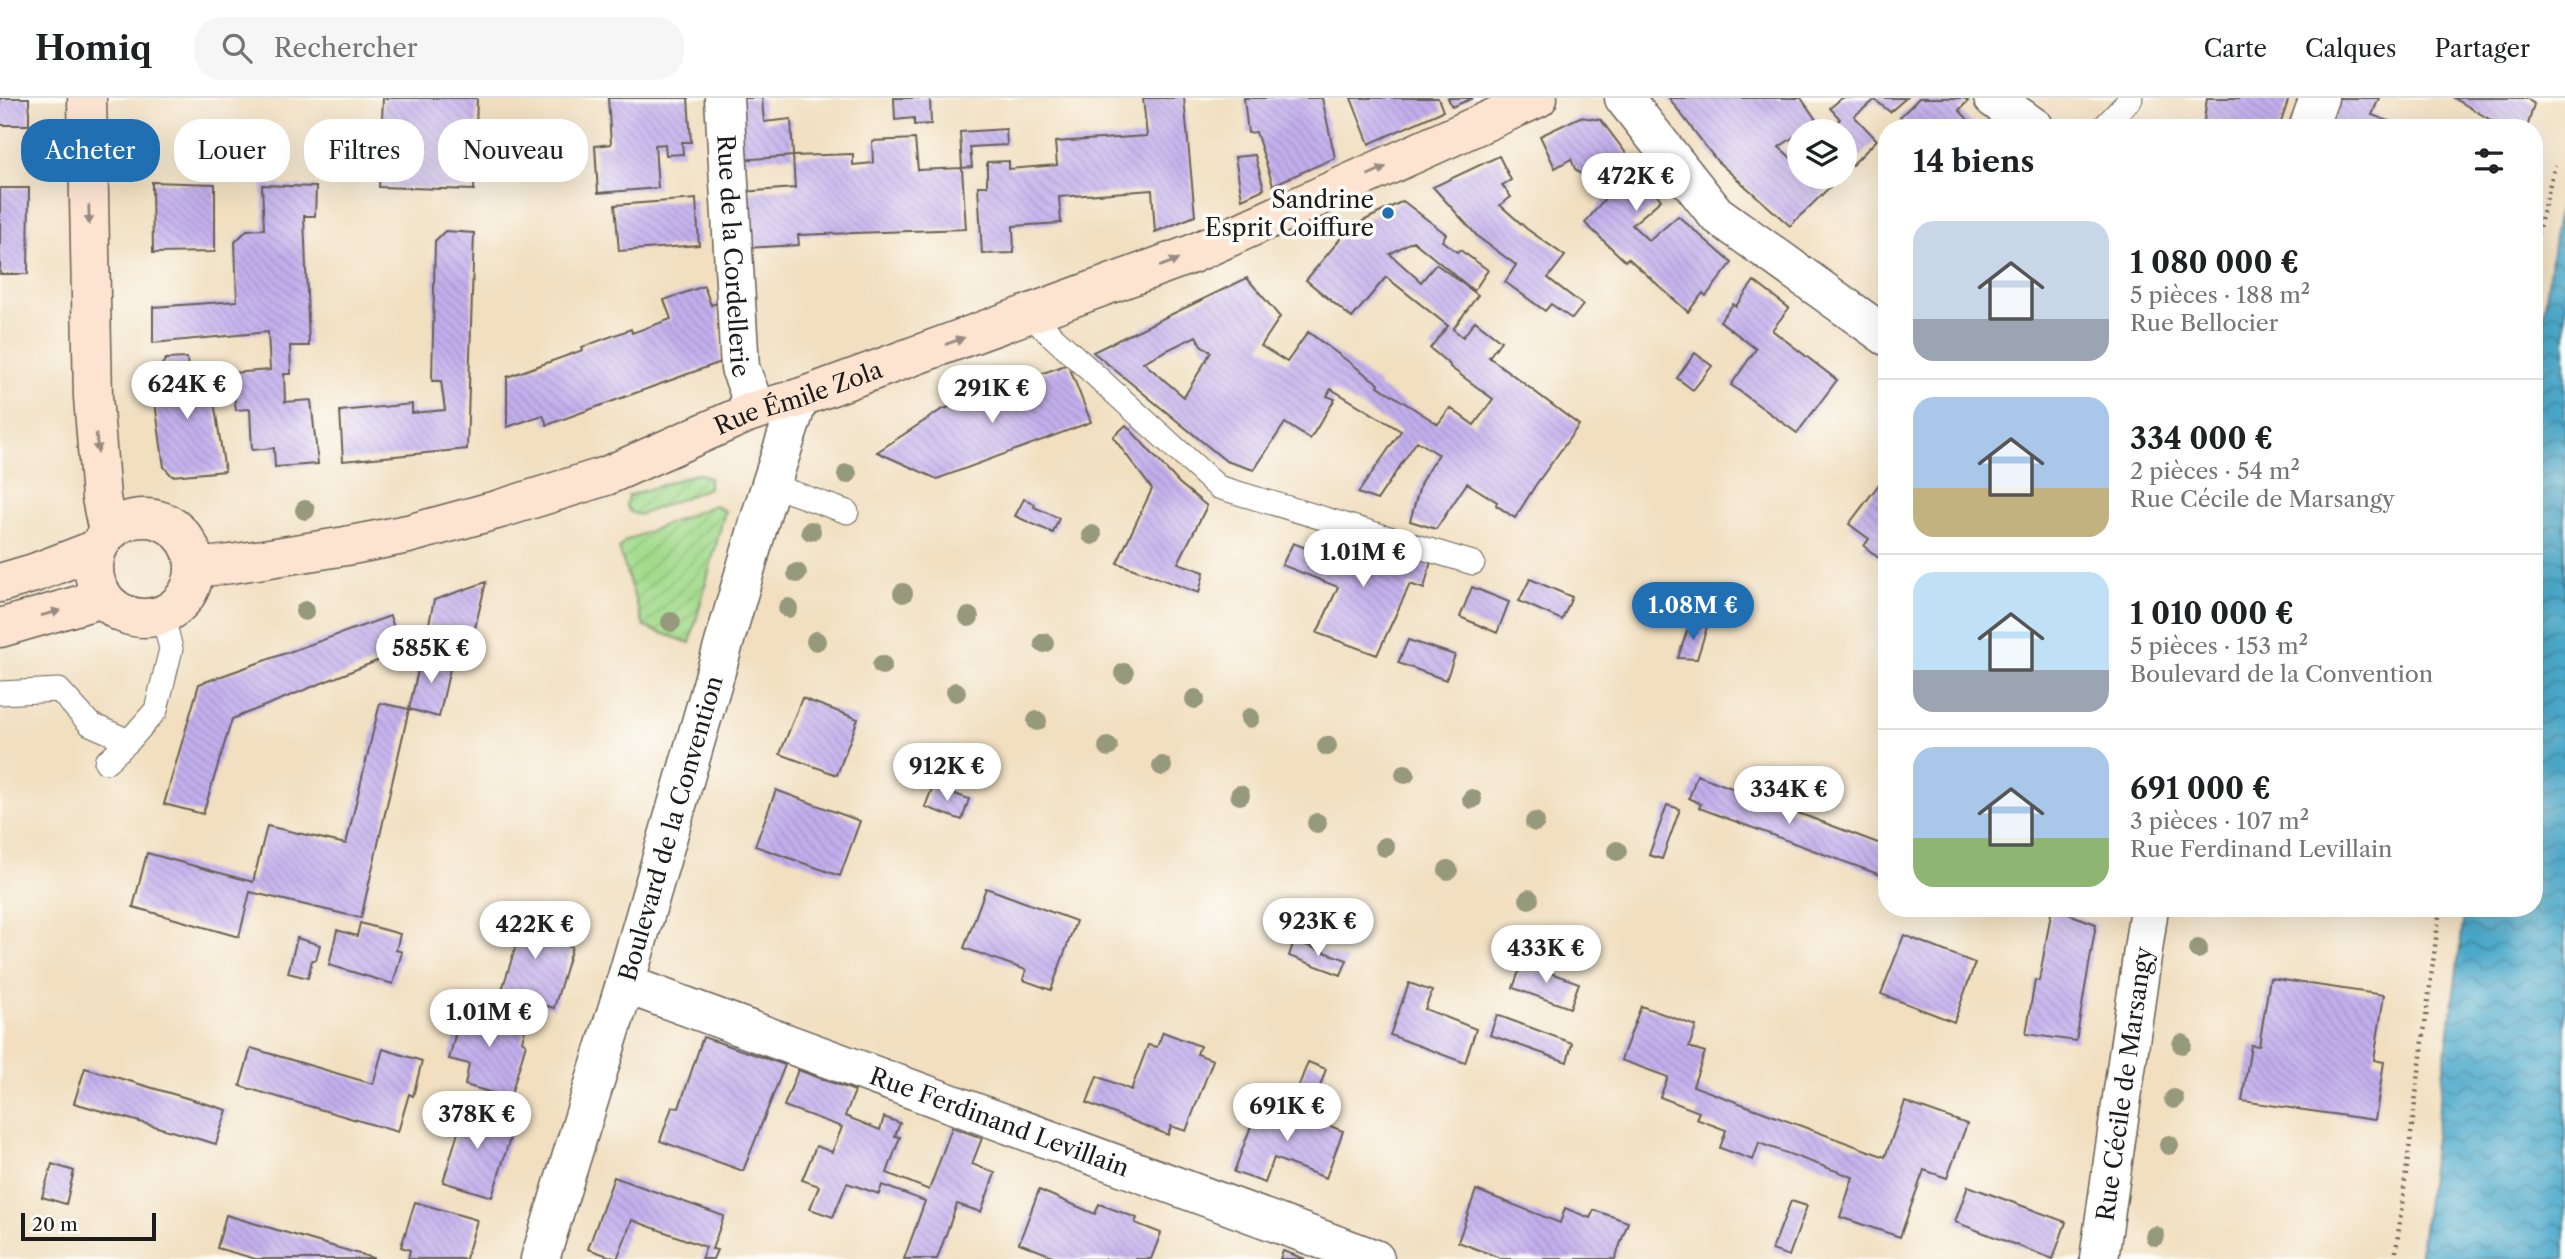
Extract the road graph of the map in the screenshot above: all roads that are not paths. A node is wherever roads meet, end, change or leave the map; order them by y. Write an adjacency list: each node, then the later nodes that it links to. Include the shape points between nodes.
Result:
1 (87, 98): 17 (main road, one-way to 17, via 93,397)
2 (723, 98): 14 (street, Rue de la Cordellerie, via 740,368 749,391)
3 (1538, 98): 11 (main road, Rue Émile Zola, one-way to 3, via 1192,254)
4 (1624, 98): 12 (street, via 1716,214)
5 (1993, 98): 8 (street)
6 (2132, 98): 9 (lane)
7 (2319, 98): 10 (street)
8 (2022, 119)
9 (2112, 119)
10 (2311, 119)
11 (1028, 314): 13 (main road, Rue Émile Zola, one-way to 11); 18 (lane, via 1218,487)
12 (1878, 330)
13 (799, 398): 14 (main road, Rue Émile Zola); 15 (street, Boulevard de la Convention)
14 (750, 412): 19 (main road, Rue Émile Zola, via 606,476 500,509 346,546)
15 (771, 485): 16 (lane); 28 (street, Boulevard de la Convention)
16 (846, 512)
17 (103, 540): 19 (main road, via 122,523 139,518 163,522 184,536); 20 (main road, via 34,573); 21 (main road, via 94,574)
18 (1473, 562)
19 (195, 568): 22 (main road, via 183,601)
20 (0, 583)
21 (103, 598): 22 (main road, via 123,615); 23 (main road, one-way to 21)
22 (163, 616): 25 (lane, via 171,649 167,672 156,710)
23 (0, 628)
24 (0, 693): 25 (lane, via 59,690 90,724)
25 (130, 741): 26 (lane)
26 (106, 762)
27 (2147, 917): 31 (street, Rue Cécile de Marsangy)
28 (625, 984): 29 (street, Boulevard de la Convention); 30 (street, Rue Ferdinand Levillain)
29 (540, 1259)
30 (1375, 1259)
31 (2099, 1259)

